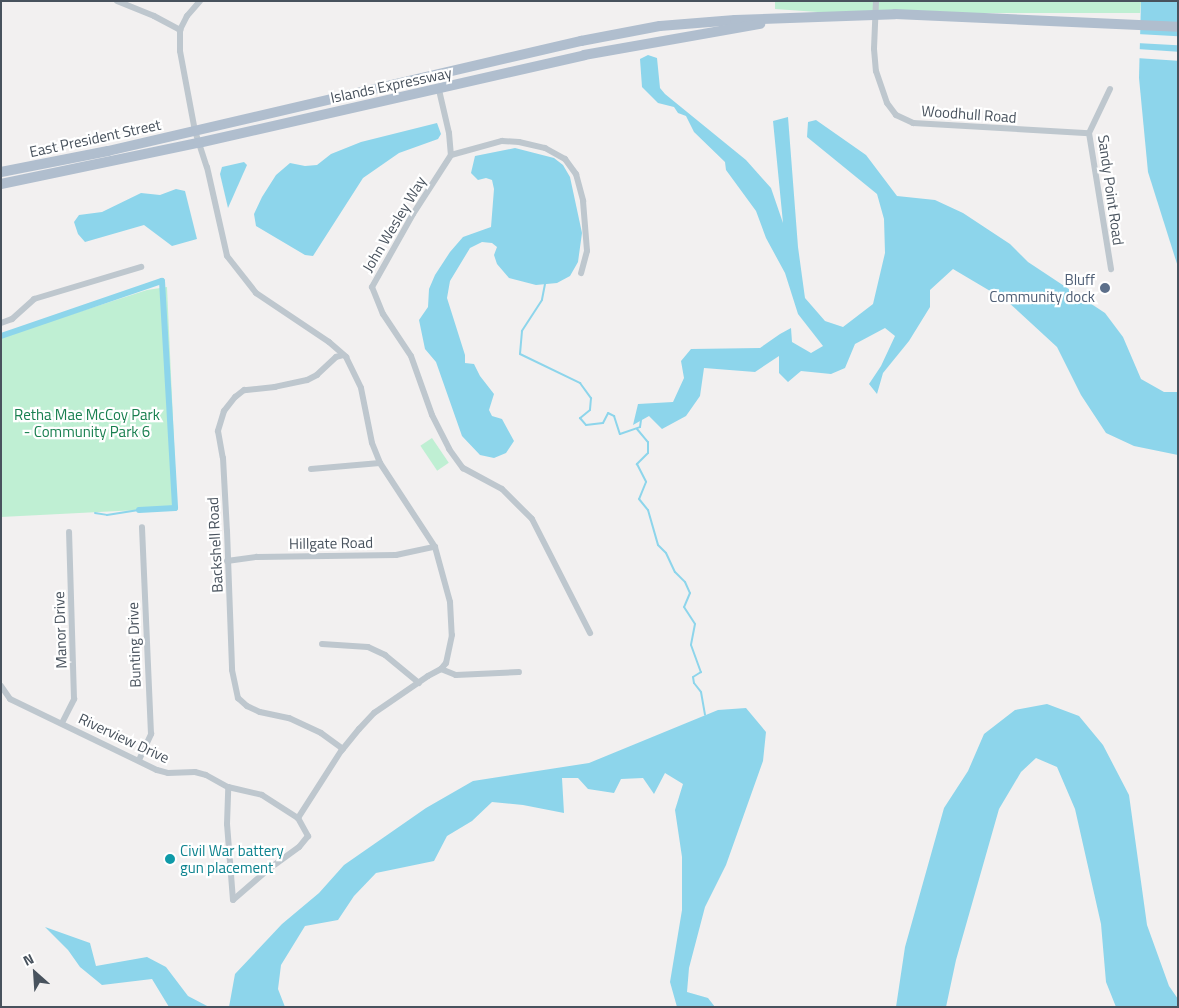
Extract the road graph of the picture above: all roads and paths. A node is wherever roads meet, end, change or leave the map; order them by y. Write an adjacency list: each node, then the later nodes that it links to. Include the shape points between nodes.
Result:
1 (117, 1): 7 (street)
2 (200, 1): 7 (street)
3 (876, 1): 4 (street, Woodhull Road)
4 (875, 14): 5 (main road, Islands Expressway); 6 (main road, Islands Expressway); 11 (street, Woodhull Road, via 876,71 887,103 896,115 913,123)
5 (785, 18): 9 (main road, Islands Expressway, via 593,53); 10 (main road, Islands Expressway, via 698,22 605,37)
6 (1178, 27)
7 (180, 30): 10 (street, via 180,51)
8 (1110, 89): 11 (street, Sandy Point Road)
9 (439, 90): 12 (main road, Islands Expressway); 13 (street)
10 (195, 131): 12 (street); 14 (main road, East President Street)
11 (1088, 133): 17 (street, Sandy Point Road)
12 (198, 143): 15 (main road, Islands Expressway); 20 (street, via 228,256 256,293)
13 (451, 154): 18 (street, via 502,141 545,148 565,159 576,174 583,201 587,243); 27 (street, John Wesley Way, via 372,287 383,314 411,356 432,415 449,449 463,468 502,489 532,519)
14 (1, 172)
15 (2, 184)
16 (141, 266): 19 (street, via 34,299 12,319)
17 (1111, 269)
18 (581, 273)
19 (1, 323)
20 (343, 355): 21 (street, via 361,388 370,438); 26 (street, Backshell Road, via 307,380 244,390 224,411 218,431 224,476)
21 (380, 463): 22 (street); 25 (street)
22 (311, 469)
23 (142, 527): 35 (street, Bunting Drive, via 151,734)
24 (69, 532): 33 (street, Manor Drive, via 74,699)
25 (435, 547): 26 (street, Hillgate Road, via 396,555 294,556); 29 (street, via 452,618 450,647)
26 (227, 561): 34 (street, Backshell Road, via 232,670 238,698 260,712 289,718 322,732)
27 (590, 633)
28 (322, 644): 31 (street, via 368,648 385,655)
29 (441, 669): 30 (street, via 456,675); 31 (street)
30 (520, 672)
31 (419, 683): 34 (street, via 374,713)
32 (1, 686): 33 (street, Riverview Drive, via 10,699)
33 (62, 723): 35 (street, Riverview Drive)
34 (343, 749): 37 (street)
35 (139, 760): 36 (street, Riverview Drive, via 168,773 206,775)
36 (228, 787): 37 (street, Riverview Drive, via 262,795); 37 (street, via 227,824 233,900 271,866 299,847 308,836)
37 (298, 818)

